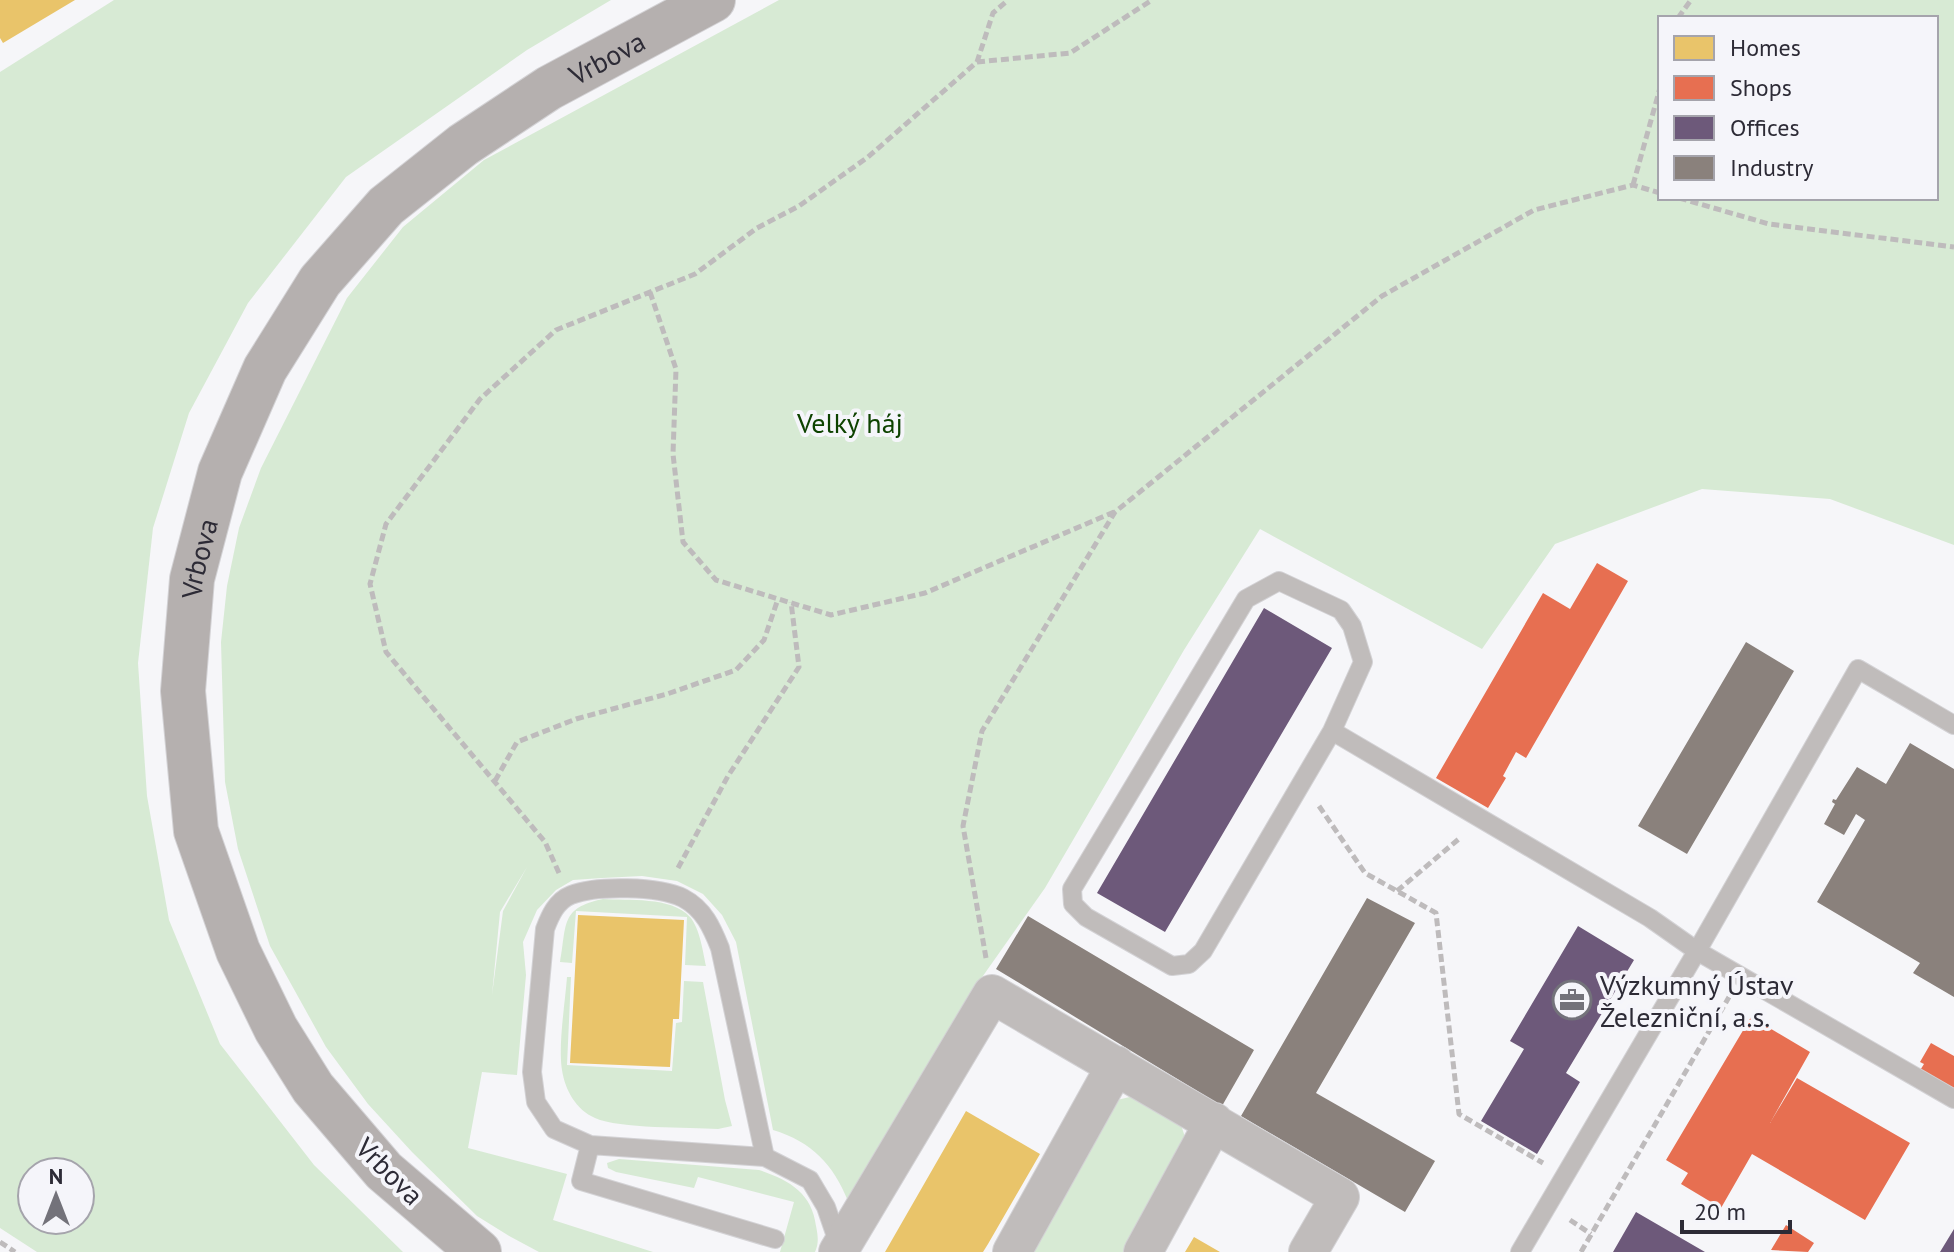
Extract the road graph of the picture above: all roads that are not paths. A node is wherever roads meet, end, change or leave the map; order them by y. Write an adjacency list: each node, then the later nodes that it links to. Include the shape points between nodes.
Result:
1 (713, 0): 12 (main road, Vrbova, via 549,88 463,145 386,206 320,281 265,369 220,472 192,579 183,691 196,831 238,951 276,1029 313,1088 384,1171)
2 (1954, 725): 4 (lane, via 1858,669)
3 (1332, 731): 3 (lane, via 1203,951 1189,964 1172,966 1086,917 1073,904 1072,889 1246,599 1279,581 1341,610 1352,626 1363,662); 4 (lane, via 1650,918)
4 (1697, 951): 6 (lane); 16 (lane)
5 (1116, 1065): 7 (street); 11 (street, via 992,994); 13 (street)
6 (1954, 1099)
7 (1214, 1122): 14 (street); 15 (street, via 1340,1197)
8 (590, 1145): 9 (lane); 9 (lane, via 554,1129 536,1102 532,1072 545,929 553,909 569,896 623,890 683,898 709,922 720,948); 10 (lane, via 581,1181)
9 (765, 1157): 11 (lane, via 810,1180 826,1207)
10 (775, 1239)
11 (839, 1250)
12 (479, 1252)
13 (1012, 1252)
14 (1143, 1252)
15 (1308, 1252)
16 (1520, 1252)

